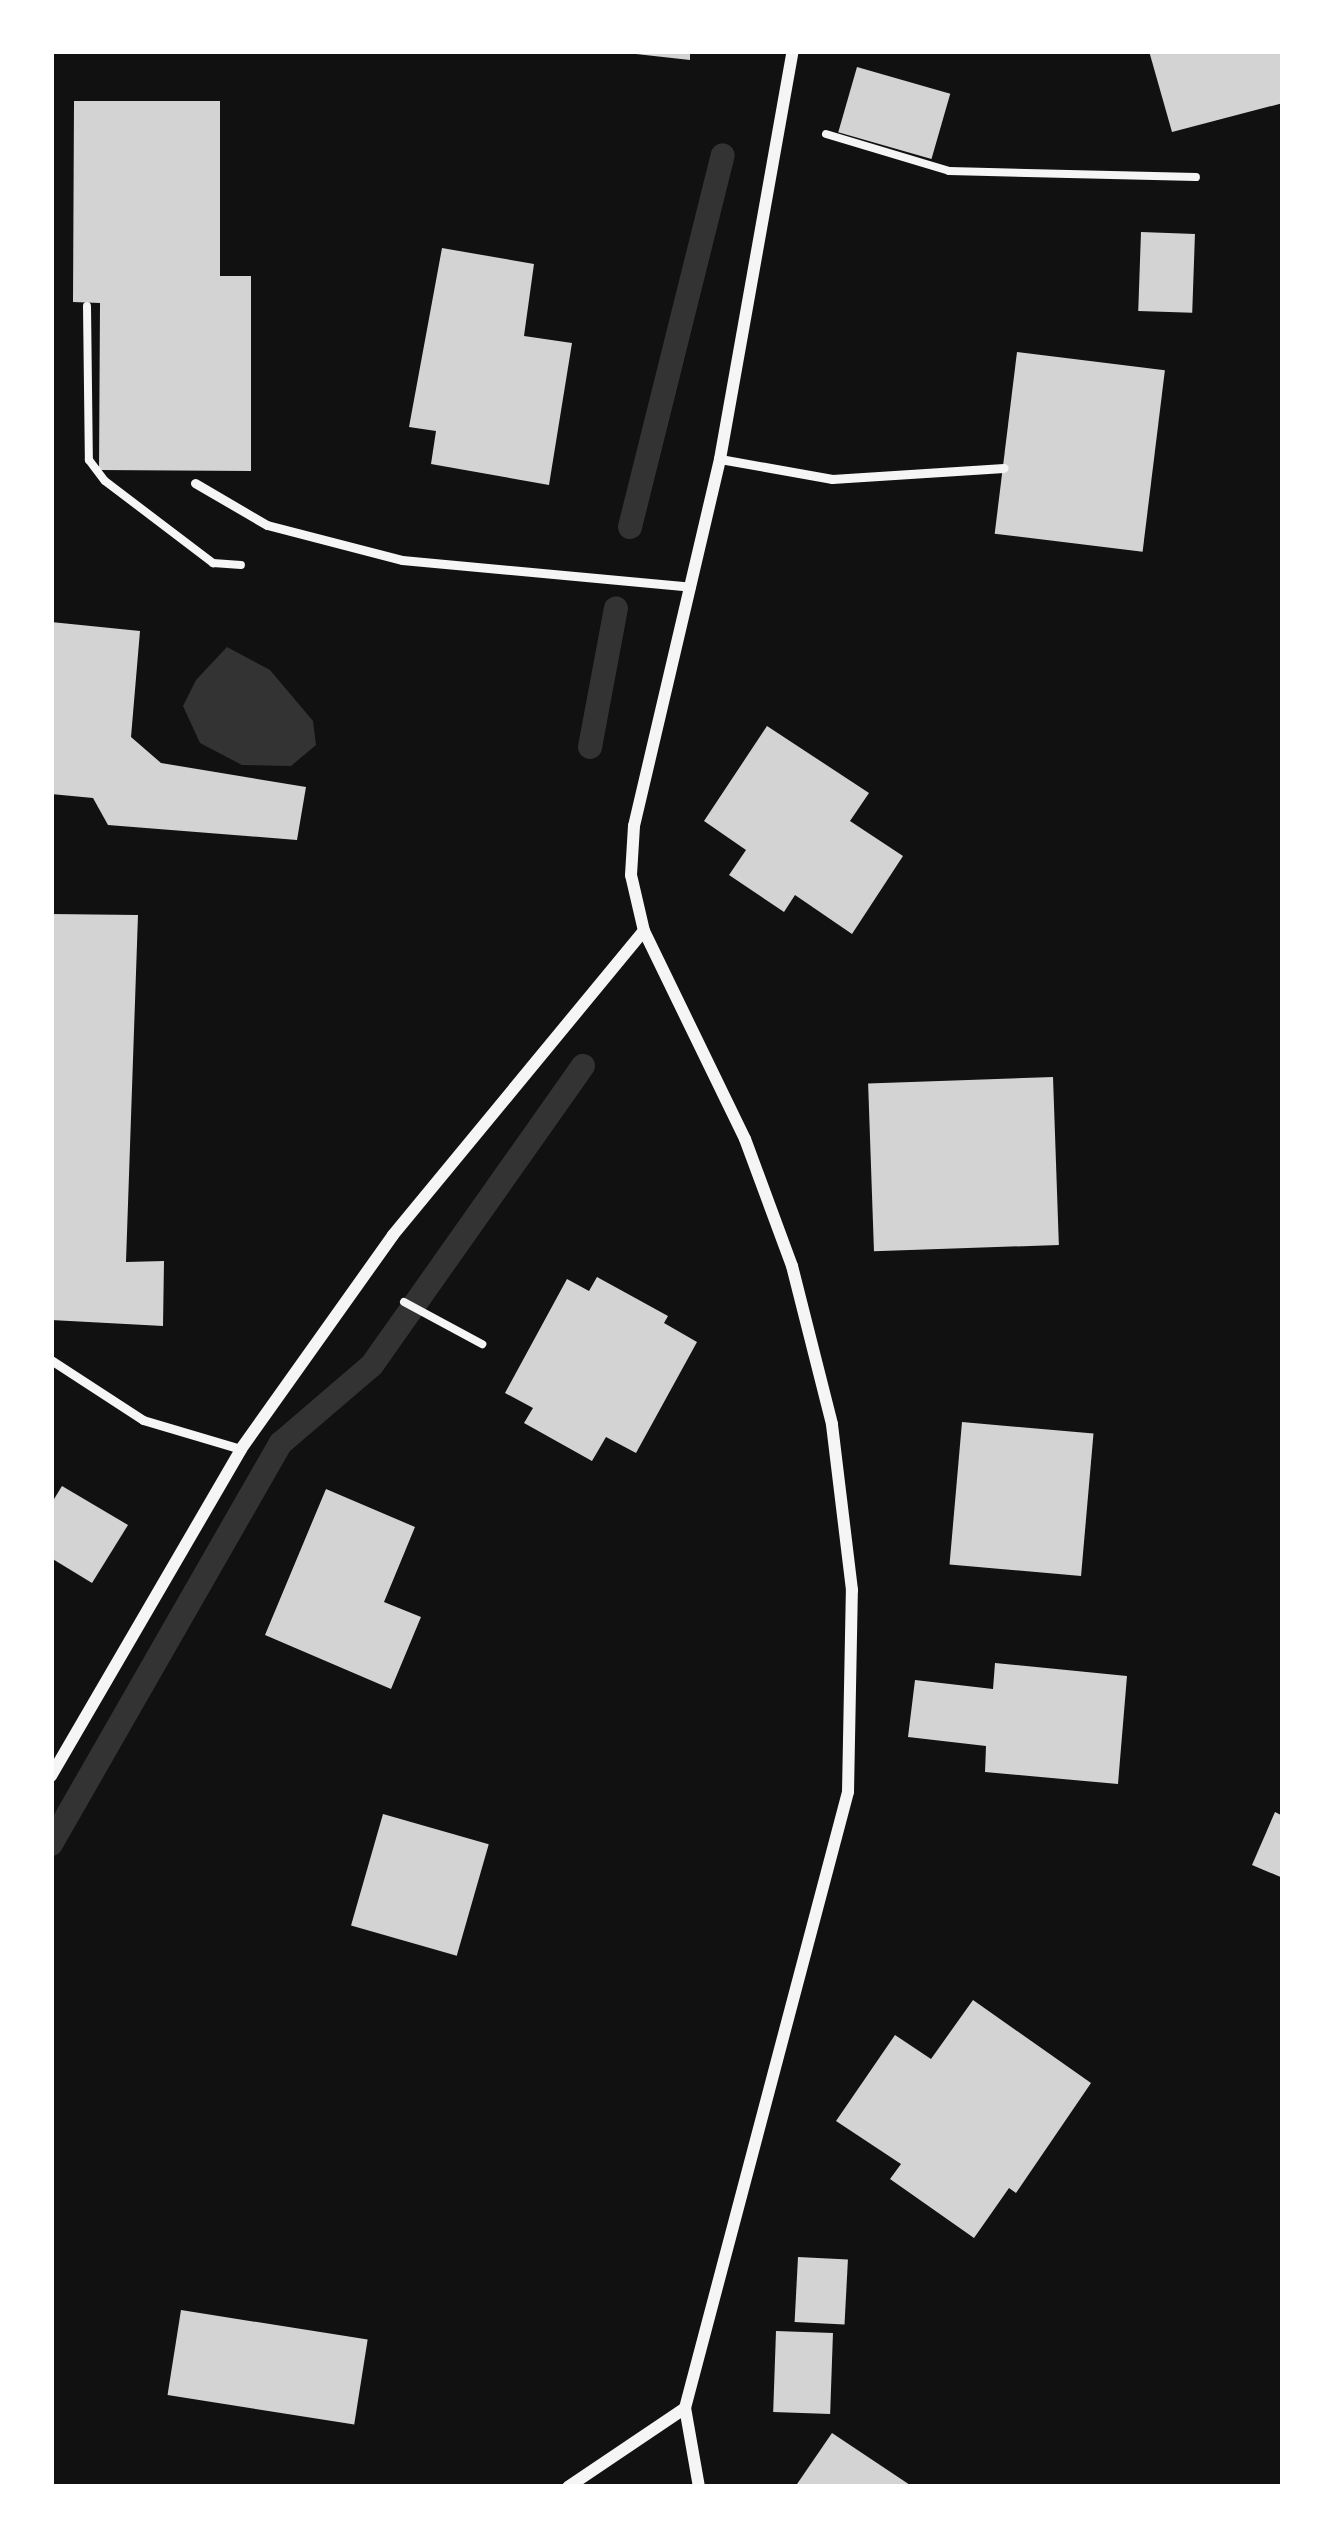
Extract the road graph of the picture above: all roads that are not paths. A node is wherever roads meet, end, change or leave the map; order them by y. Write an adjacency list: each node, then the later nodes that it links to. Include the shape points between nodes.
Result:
1 (794, 51): 2 (street)
2 (720, 459): 3 (lane, via 832,479); 5 (street)
3 (1004, 468)
4 (195, 483): 5 (lane, via 267,525 402,560)
5 (691, 587): 6 (street, via 634,826 632,875)
6 (644, 931): 8 (street, via 393,1235); 10 (street, via 745,1139 792,1266 832,1424 852,1590 848,1792)
7 (51, 1360): 8 (lane, via 143,1420)
8 (241, 1449): 9 (street)
9 (51, 1776)
10 (685, 2408): 11 (street); 12 (street)
11 (568, 2487)
12 (699, 2487)

